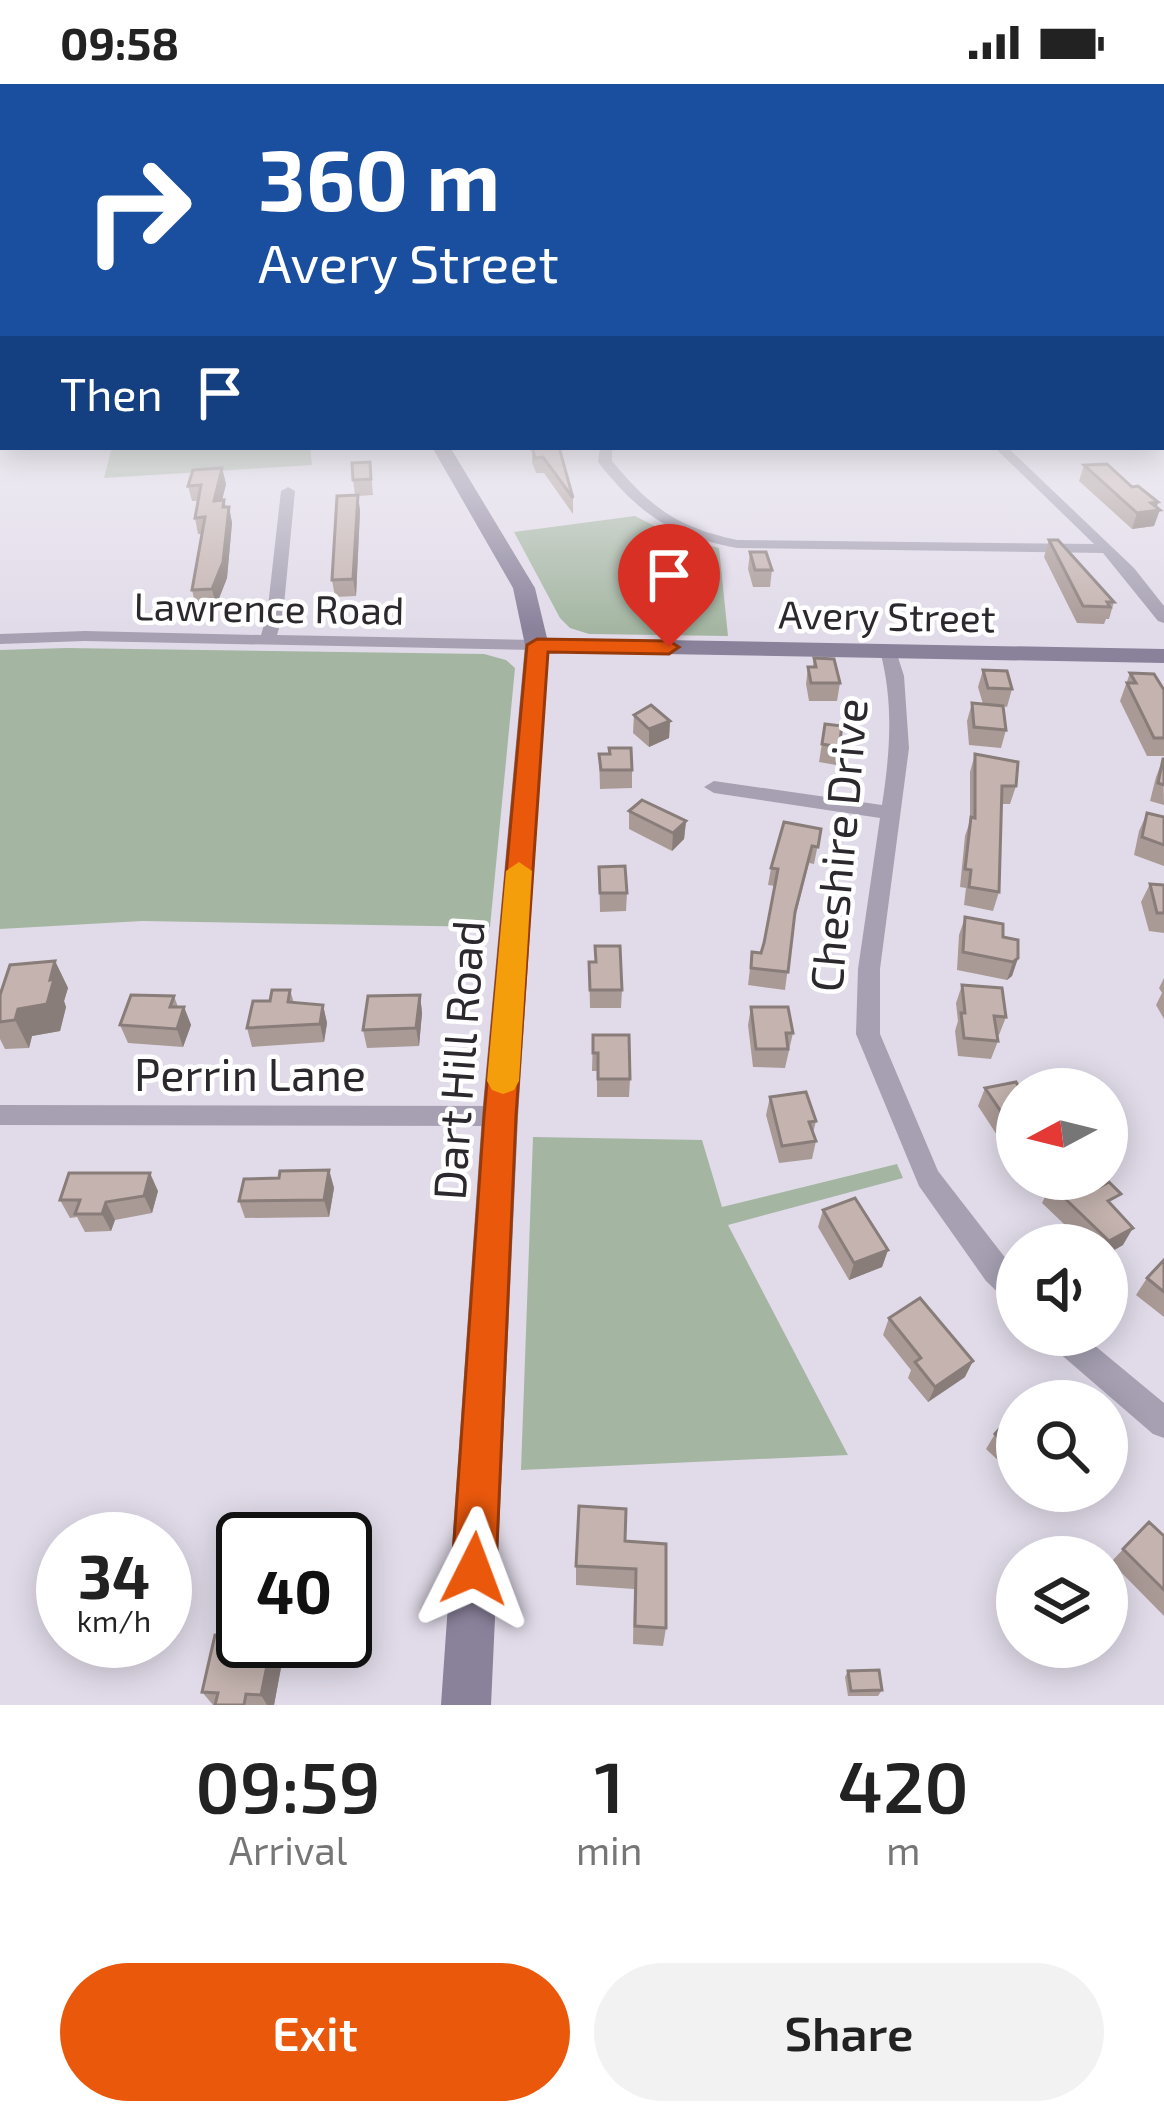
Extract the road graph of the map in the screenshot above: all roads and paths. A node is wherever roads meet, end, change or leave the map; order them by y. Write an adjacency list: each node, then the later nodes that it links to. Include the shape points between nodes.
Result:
1 (459, 478): 9 (main road, Dart Hill Road, via 524,588)
2 (618, 478): 5 (street, via 660,521 737,544)
3 (1028, 478): 5 (street)
4 (288, 491): 8 (street)
5 (1107, 549): 6 (street)
6 (1164, 618)
7 (0, 639): 8 (street, Lawrence Road)
8 (267, 640): 9 (street, Lawrence Road)
9 (537, 645): 10 (main road, Avery Street); 15 (main road, Dart Hill Road)
10 (888, 651): 11 (main road, Avery Street); 13 (street, Cheshire Drive, via 900,748)
11 (1164, 656)
12 (715, 788): 13 (street)
13 (892, 813): 16 (street, Cheshire Drive, via 869,969 868,1034 928,1178)
14 (0, 1115): 15 (street, Perrin Lane)
15 (500, 1116): 19 (main road, Dart Hill Road)
16 (996, 1272)
17 (1085, 1356): 18 (street)
18 (1164, 1424)
19 (466, 1705)

